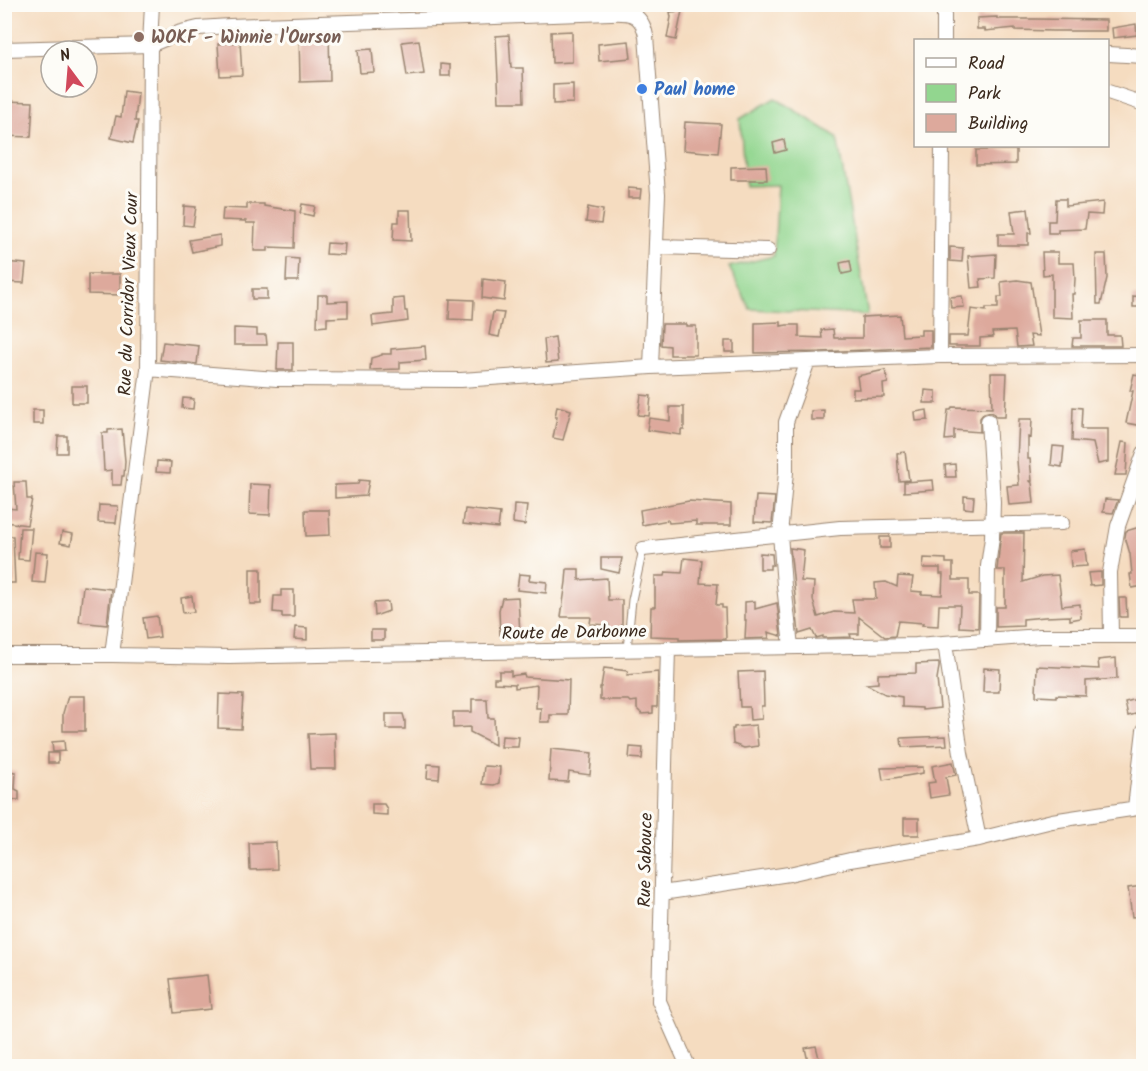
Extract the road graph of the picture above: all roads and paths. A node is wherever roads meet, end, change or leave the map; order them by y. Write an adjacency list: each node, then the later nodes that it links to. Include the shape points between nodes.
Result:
1 (152, 4): 4 (street, Rue du Corridor Vieux Cour)
2 (944, 4): 3 (street)
3 (944, 39)
4 (150, 45): 5 (street); 11 (street, via 181,32 230,26 625,12 634,15 643,24 646,36 658,194); 17 (street, Rue du Corridor Vieux Cour)
5 (4, 49)
6 (1109, 54): 7 (street)
7 (1143, 56)
8 (1109, 93): 9 (street)
9 (1143, 104)
10 (942, 147): 14 (street)
11 (656, 247): 12 (street); 16 (street)
12 (768, 250)
13 (1143, 355): 14 (street)
14 (940, 356): 15 (street)
15 (808, 361): 16 (street); 22 (street, via 786,422)
16 (651, 367): 17 (street, via 461,380 278,379)
17 (148, 369): 32 (street, Rue du Corridor Vieux Cour)
18 (987, 421): 21 (street)
19 (1143, 453): 24 (street, via 1118,526 1110,572)
20 (1062, 523): 21 (street)
21 (992, 525): 22 (street, via 840,528); 26 (street)
22 (780, 534): 23 (street); 28 (street)
23 (643, 549): 30 (lane)
24 (1111, 636): 25 (street, Route de Darbonne); 26 (street, Route de Darbonne)
25 (1143, 636)
26 (987, 640): 27 (street, Route de Darbonne)
27 (945, 643): 28 (street, Route de Darbonne); 35 (street, via 961,753)
28 (791, 646): 29 (street, Route de Darbonne)
29 (668, 648): 30 (street, Route de Darbonne); 36 (street, Rue Sabouce)
30 (627, 649): 32 (street, Route de Darbonne, via 229,657)
31 (4, 655): 32 (street, Route de Darbonne)
32 (112, 655)
33 (1143, 730): 34 (street)
34 (1139, 808): 35 (street, via 1052,821)
35 (979, 839): 36 (street)
36 (662, 893): 37 (street, Rue Sabouce, via 659,1001)
37 (688, 1066)

